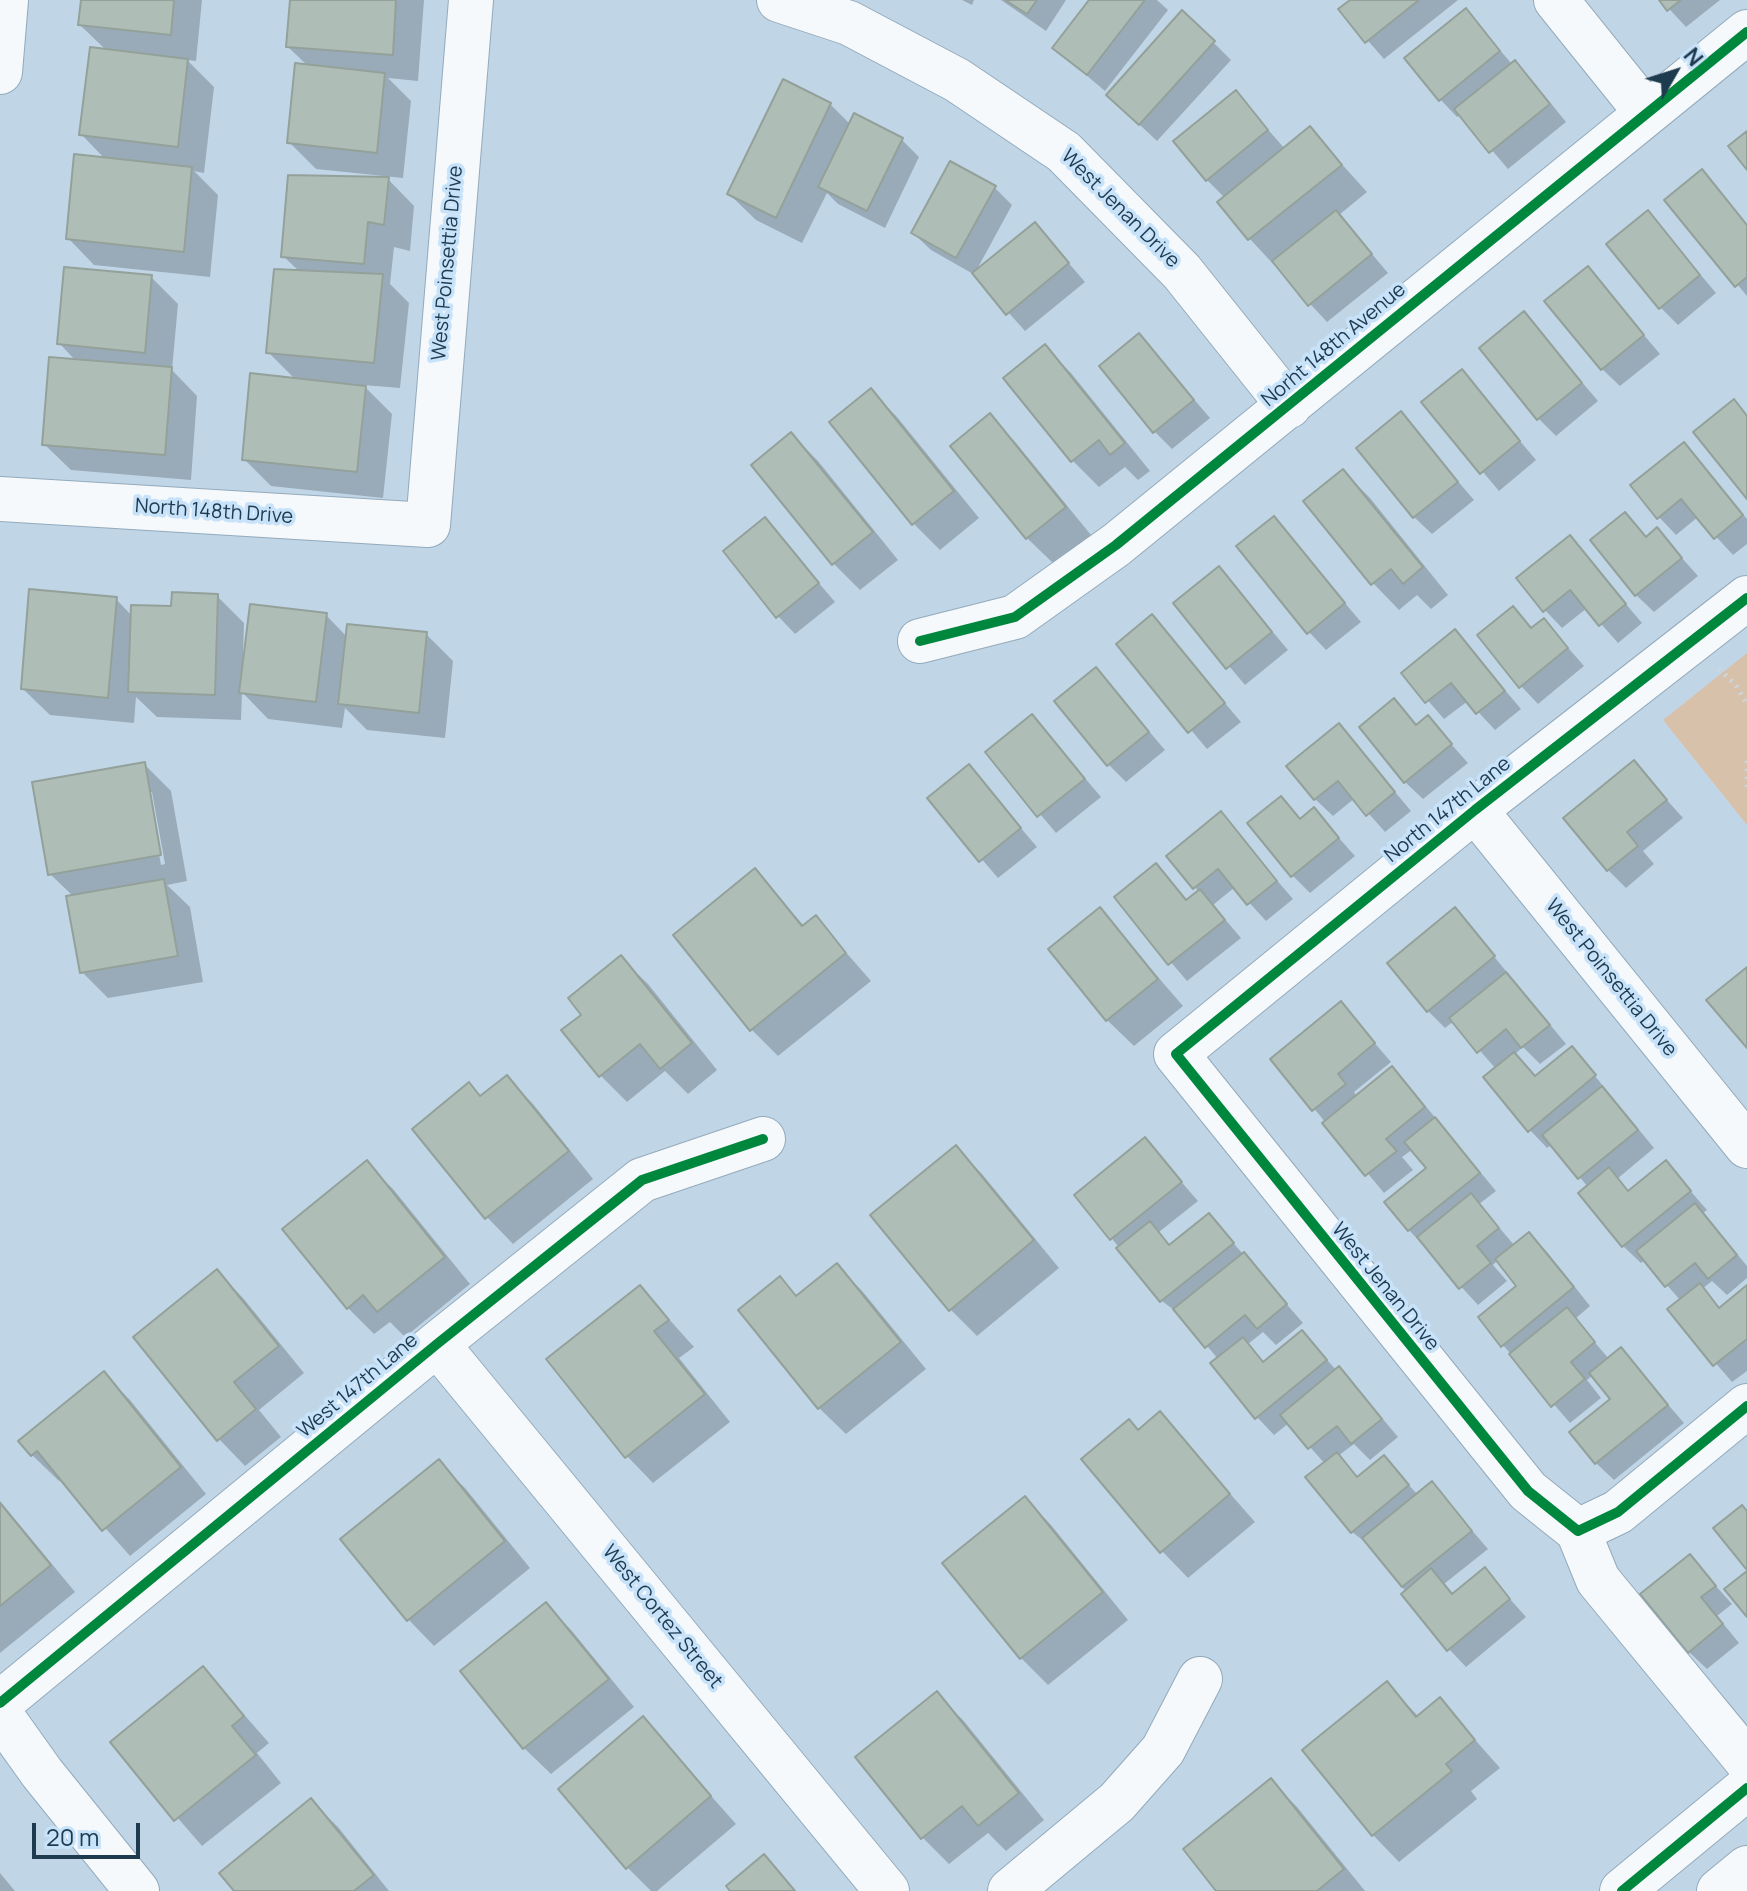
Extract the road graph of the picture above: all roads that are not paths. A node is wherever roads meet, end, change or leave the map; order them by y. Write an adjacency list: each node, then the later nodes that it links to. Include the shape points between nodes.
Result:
1 (6, 0): 6 (street)
2 (471, 0): 10 (street, West Poinsettia Drive)
3 (779, 0): 8 (street, West Jenan Drive, via 849,23 957,80 1064,152 1182,272)
4 (1556, 0): 7 (street)
5 (1747, 32): 7 (street, Norht 148th Avenue)
6 (0, 72)
7 (1646, 112): 8 (street, Norht 148th Avenue)
8 (1289, 406): 12 (street, Norht 148th Avenue, via 1116,545 1015,617)
9 (0, 499): 10 (street, North 148th Drive)
10 (428, 525)
11 (1747, 598): 13 (street, North 147th Lane)
12 (920, 641)
13 (1475, 810): 14 (street, North 147th Lane); 16 (street, West Poinsettia Drive)
14 (1176, 1054): 19 (street, West Jenan Drive, via 1528,1491)
15 (763, 1139): 17 (street, West 147th Lane, via 642,1180)
16 (1747, 1146)
17 (437, 1344): 21 (street, West 147th Lane); 27 (street, West Cortez Street)
18 (1747, 1406): 19 (street, via 1618,1512)
19 (1578, 1531): 23 (street, via 1598,1580)
20 (1200, 1679): 28 (street, via 1163,1750 1117,1802)
21 (0, 1703)
22 (0, 1714): 26 (street)
23 (1747, 1761)
24 (1747, 1788): 29 (street)
25 (1747, 1868): 30 (street)
26 (137, 1891)
27 (887, 1891)
28 (1010, 1891)
29 (1622, 1891)
30 (1719, 1891)

